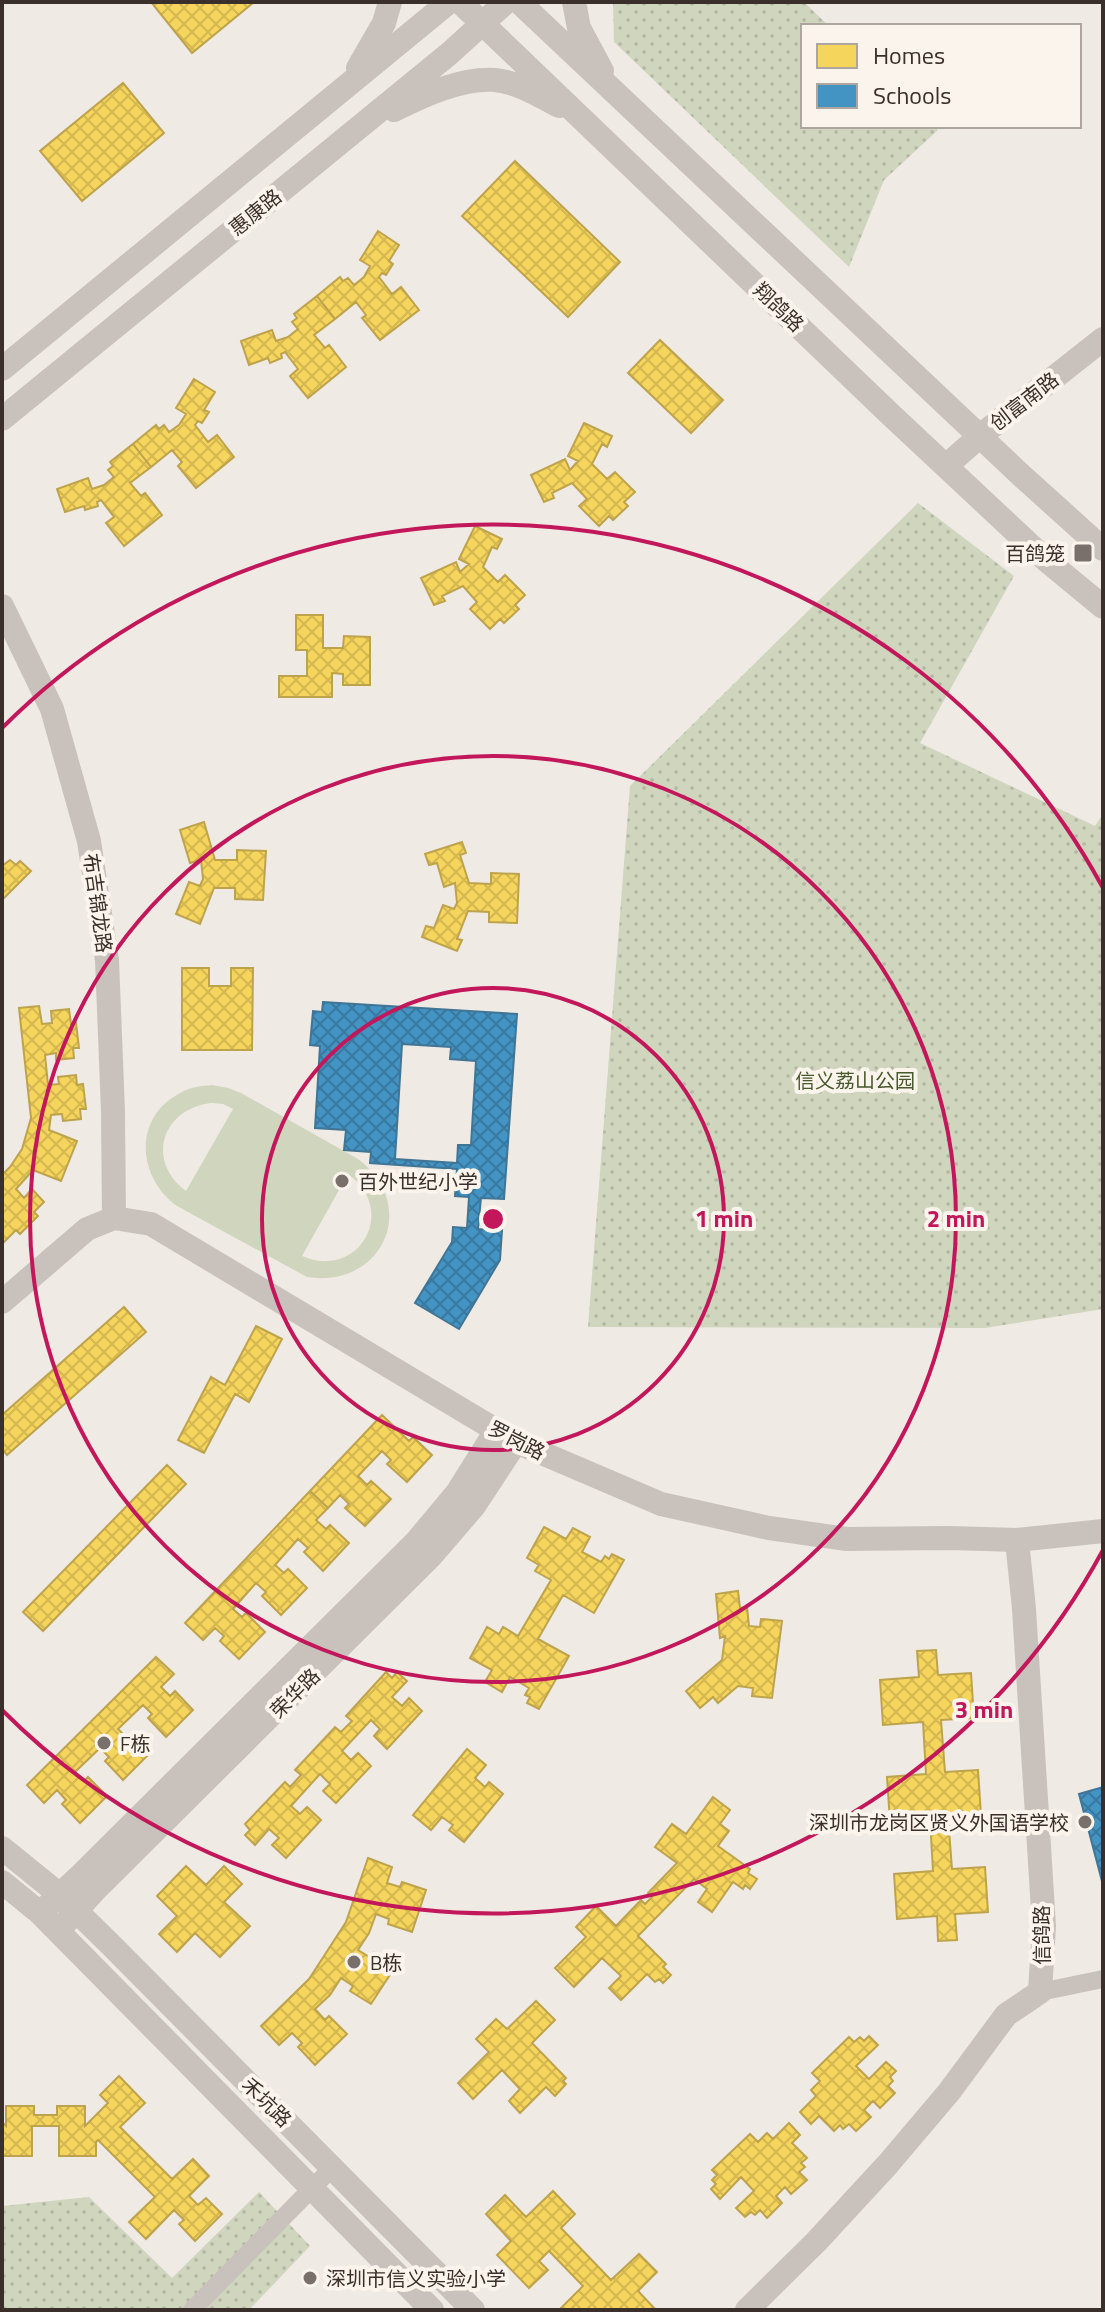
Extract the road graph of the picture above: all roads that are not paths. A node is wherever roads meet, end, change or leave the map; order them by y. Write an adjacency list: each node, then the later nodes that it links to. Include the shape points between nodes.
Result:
1 (390, 2): 8 (street, via 374,44)
2 (449, 2): 8 (street, 惠康路)
3 (460, 2): 7 (street, 翔鸽路)
4 (506, 2): 7 (street, 惠康路)
5 (519, 2): 9 (street)
6 (574, 2): 9 (street, via 590,51)
7 (482, 23): 10 (street, 翔鸽路); 11 (street, 惠康路)
8 (338, 94): 13 (street, 惠康路)
9 (625, 102): 15 (street)
10 (587, 122): 11 (street, via 537,94 496,80 435,92); 16 (street, 翔鸽路)
11 (363, 124): 14 (street, 惠康路)
12 (1103, 339): 15 (street, 创富南路)
13 (2, 369)
14 (2, 419)
15 (980, 436): 16 (street, 创富南路); 17 (street)
16 (946, 466): 19 (street, 翔鸽路)
17 (1103, 549)
18 (2, 606): 20 (street, 布吉锦龙路, via 52,709 89,841 107,960)
19 (1103, 607)
20 (114, 1218): 21 (street, via 87,1229); 22 (street, 罗岗路, via 151,1224)
21 (2, 1302)
22 (506, 1436): 24 (street, 罗岗路, via 661,1504 769,1528 847,1539); 27 (street, 荣华路, via 474,1506 431,1556)
23 (1103, 1531): 24 (street, 罗岗路)
24 (1017, 1540): 31 (street, 信鸽路, via 1044,1926)
25 (2, 1848): 27 (street, 禾坑路)
26 (2, 1882): 28 (street, 禾坑路)
27 (68, 1903): 28 (street, 荣华路); 29 (street, 荣华路); 32 (street, 禾坑路)
28 (40, 1913): 29 (street, 禾坑路)
29 (58, 1931): 33 (street, 禾坑路)
30 (1103, 1979): 31 (street)
31 (1040, 1992): 37 (street, 信鸽路, via 1006,2015 888,2164)
32 (332, 2168): 33 (street); 36 (street, 禾坑路)
33 (311, 2190): 34 (street); 35 (street, 禾坑路)
34 (192, 2310)
35 (432, 2310)
36 (473, 2310)
37 (747, 2310)

